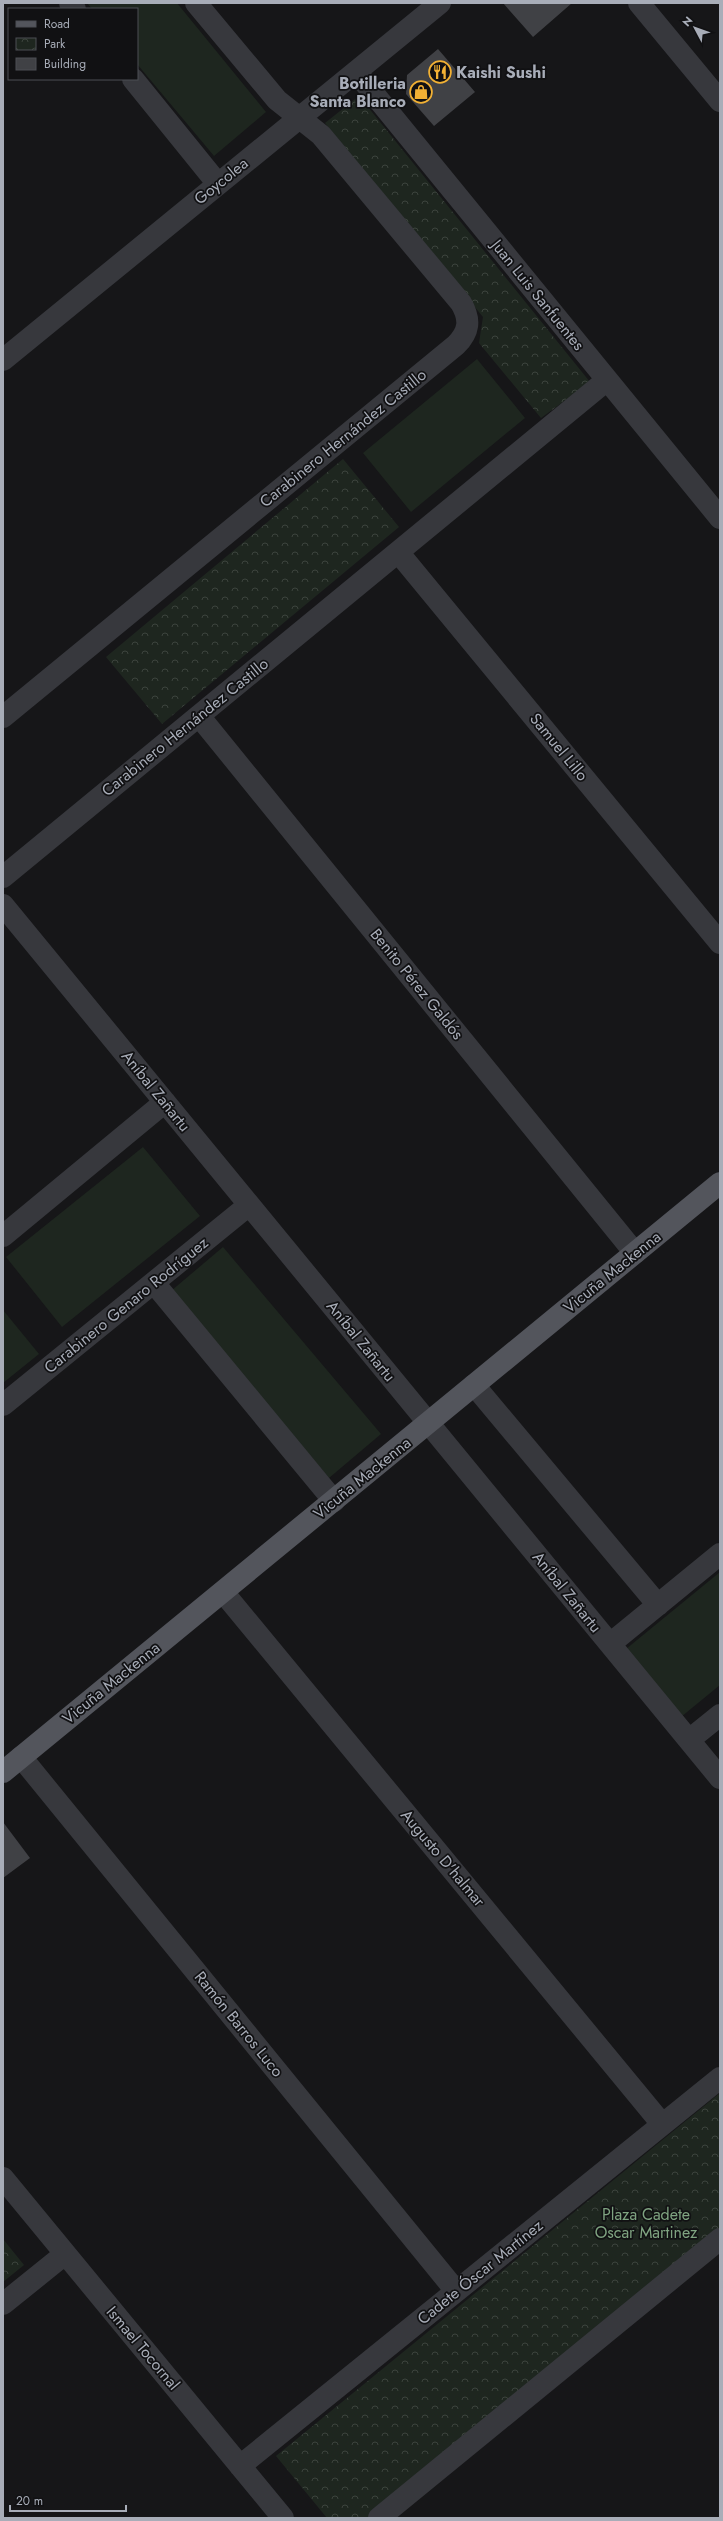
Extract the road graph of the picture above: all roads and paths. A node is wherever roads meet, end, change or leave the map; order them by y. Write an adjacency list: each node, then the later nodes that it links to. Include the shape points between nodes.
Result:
1 (196, 3): 7 (street, via 277,100)
2 (440, 3): 4 (street, Goycolea)
3 (639, 3): 6 (street)
4 (356, 72): 7 (street, Goycolea); 10 (street, Juan Luis Sanfuentes)
5 (134, 80): 8 (street)
6 (720, 101)
7 (299, 118): 8 (street, Goycolea); 14 (street, Carabinero Hernández Castillo, via 321,135 461,303 467,313 468,325 465,336)
8 (218, 184): 9 (street, Goycolea)
9 (3, 360)
10 (607, 380): 11 (street, Juan Luis Sanfuentes); 12 (street, Carabinero Hernández Castillo)
11 (720, 518)
12 (398, 552): 13 (street, Carabinero Hernández Castillo); 17 (street, Samuel Lillo)
13 (199, 716): 15 (street, Carabinero Hernández Castillo); 22 (street, Benito Pérez Galdós)
14 (3, 718)
15 (3, 877)
16 (3, 905): 18 (street, Aníbal Zañartu)
17 (720, 943)
18 (165, 1102): 20 (street, Aníbal Zañartu); 21 (street)
19 (720, 1183): 22 (main road, Vicuña Mackenna)
20 (249, 1205): 23 (street, Carabinero Genaro Rodríguez); 26 (street, Aníbal Zañartu)
21 (3, 1236)
22 (635, 1253): 24 (main road, Vicuña Mackenna)
23 (154, 1283): 25 (street, Carabinero Genaro Rodríguez); 27 (street)
24 (474, 1385): 26 (main road, Vicuña Mackenna); 30 (street)
25 (3, 1405)
26 (428, 1423): 27 (main road, Vicuña Mackenna); 31 (street, Aníbal Zañartu)
27 (334, 1501): 29 (main road, Vicuña Mackenna)
28 (720, 1554): 30 (street)
29 (223, 1592): 34 (main road, Vicuña Mackenna); 38 (street, Augusto D'halmar)
30 (658, 1605): 31 (street)
31 (610, 1644): 33 (street, Aníbal Zañartu)
32 (720, 1715): 33 (street)
33 (689, 1740): 36 (street, Aníbal Zañartu)
34 (21, 1757): 35 (main road, Vicuña Mackenna); 42 (street, Ramón Barros Luco)
35 (3, 1772)
36 (720, 1778)
37 (720, 2078): 38 (street, Cadete Óscar Martínez)
38 (662, 2124): 42 (street, Cadete Óscar Martínez)
39 (3, 2178): 41 (street, Ismael Tocornal)
40 (720, 2239): 46 (street)
41 (65, 2254): 43 (street); 44 (street, Ismael Tocornal)
42 (456, 2291): 44 (street, Cadete Óscar Martínez)
43 (3, 2304)
44 (240, 2466): 45 (street, Ismael Tocornal)
45 (283, 2518)
46 (379, 2518)

